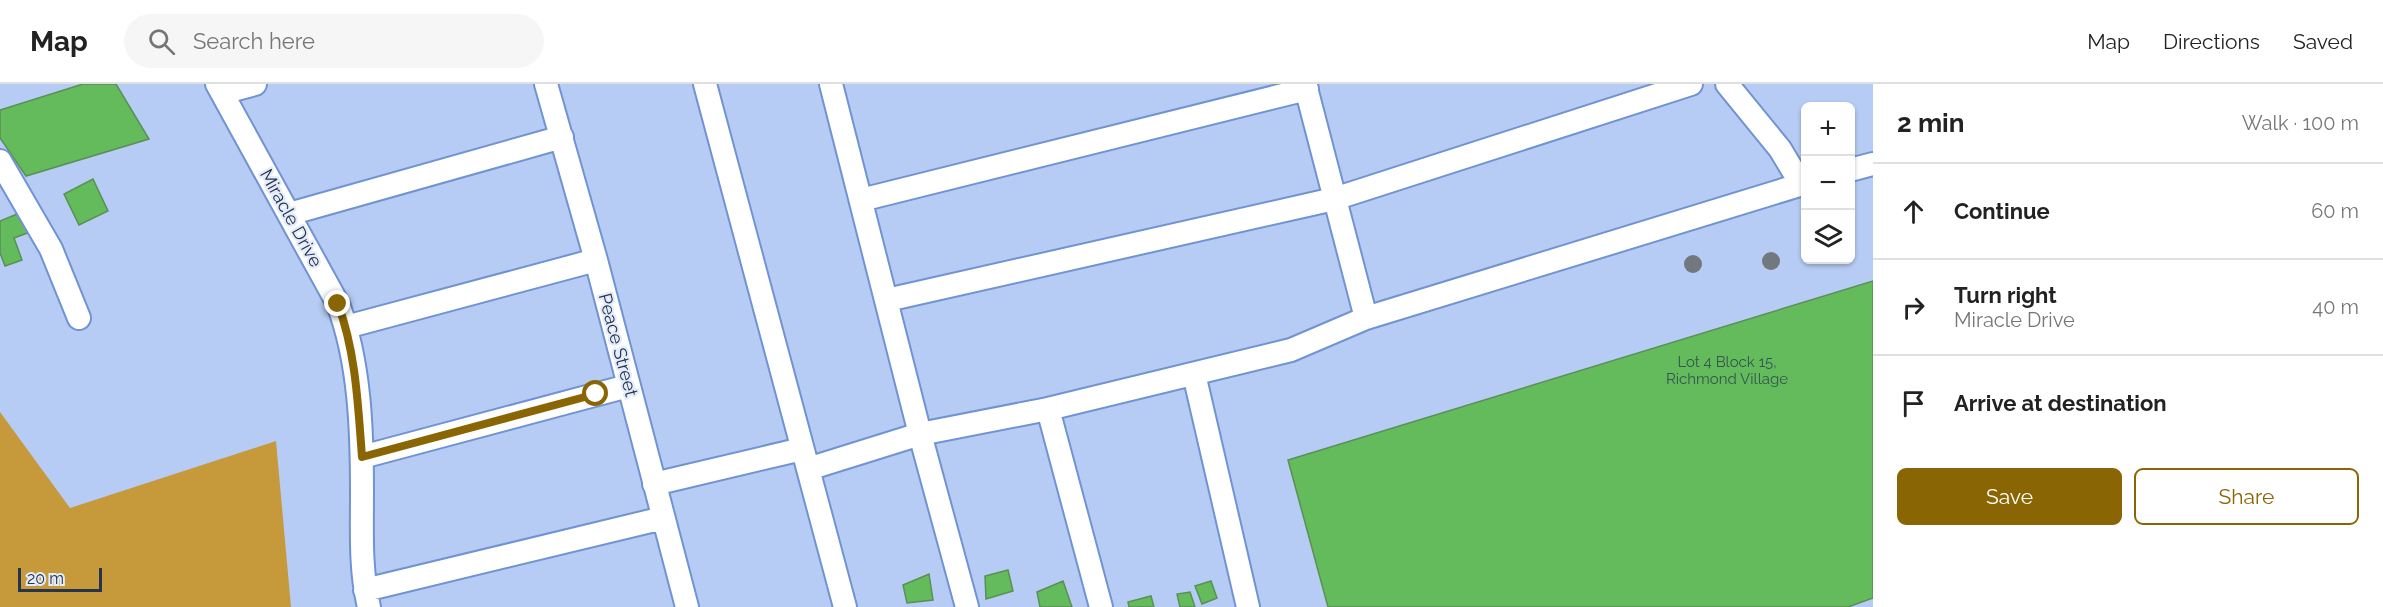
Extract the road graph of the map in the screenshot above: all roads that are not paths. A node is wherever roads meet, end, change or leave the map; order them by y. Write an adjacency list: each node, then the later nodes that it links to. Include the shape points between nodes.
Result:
1 (255, 84): 8 (street)
2 (546, 84): 9 (street, Peace Street)
3 (705, 84): 28 (street)
4 (1691, 84): 15 (street)
5 (1727, 84): 13 (street)
6 (835, 85): 16 (street)
7 (1306, 87): 15 (street); 16 (street)
8 (219, 89): 17 (street, Miracle Drive)
9 (562, 138): 17 (street); 18 (street, Peace Street)
10 (0, 161): 20 (street, via 51,249)
11 (1873, 164): 12 (street)
12 (1855, 169)
13 (1801, 180)
14 (1801, 184): 21 (street)
15 (1334, 199): 19 (street); 21 (street)
16 (861, 200): 19 (street)
17 (289, 214): 22 (street, Miracle Drive, via 338,304)
18 (596, 260): 22 (street); 24 (street, Peace Street)
19 (887, 300): 26 (street)
20 (79, 318)
21 (1366, 318): 23 (street, via 1291,350)
22 (346, 327): 27 (street, Miracle Drive, via 354,363)
23 (1194, 374): 25 (street); 36 (street)
24 (628, 386): 27 (street); 29 (street, Peace Street)
25 (1048, 409): 26 (street); 35 (street)
26 (920, 435): 28 (street); 34 (street)
27 (362, 457): 31 (street, Miracle Drive)
28 (805, 459): 29 (street); 33 (street)
29 (654, 484): 30 (street, Peace Street)
30 (663, 518): 31 (street); 32 (street, Peace Street)
31 (367, 599)
32 (687, 607)
33 (845, 607)
34 (968, 607)
35 (1101, 607)
36 (1248, 607)

